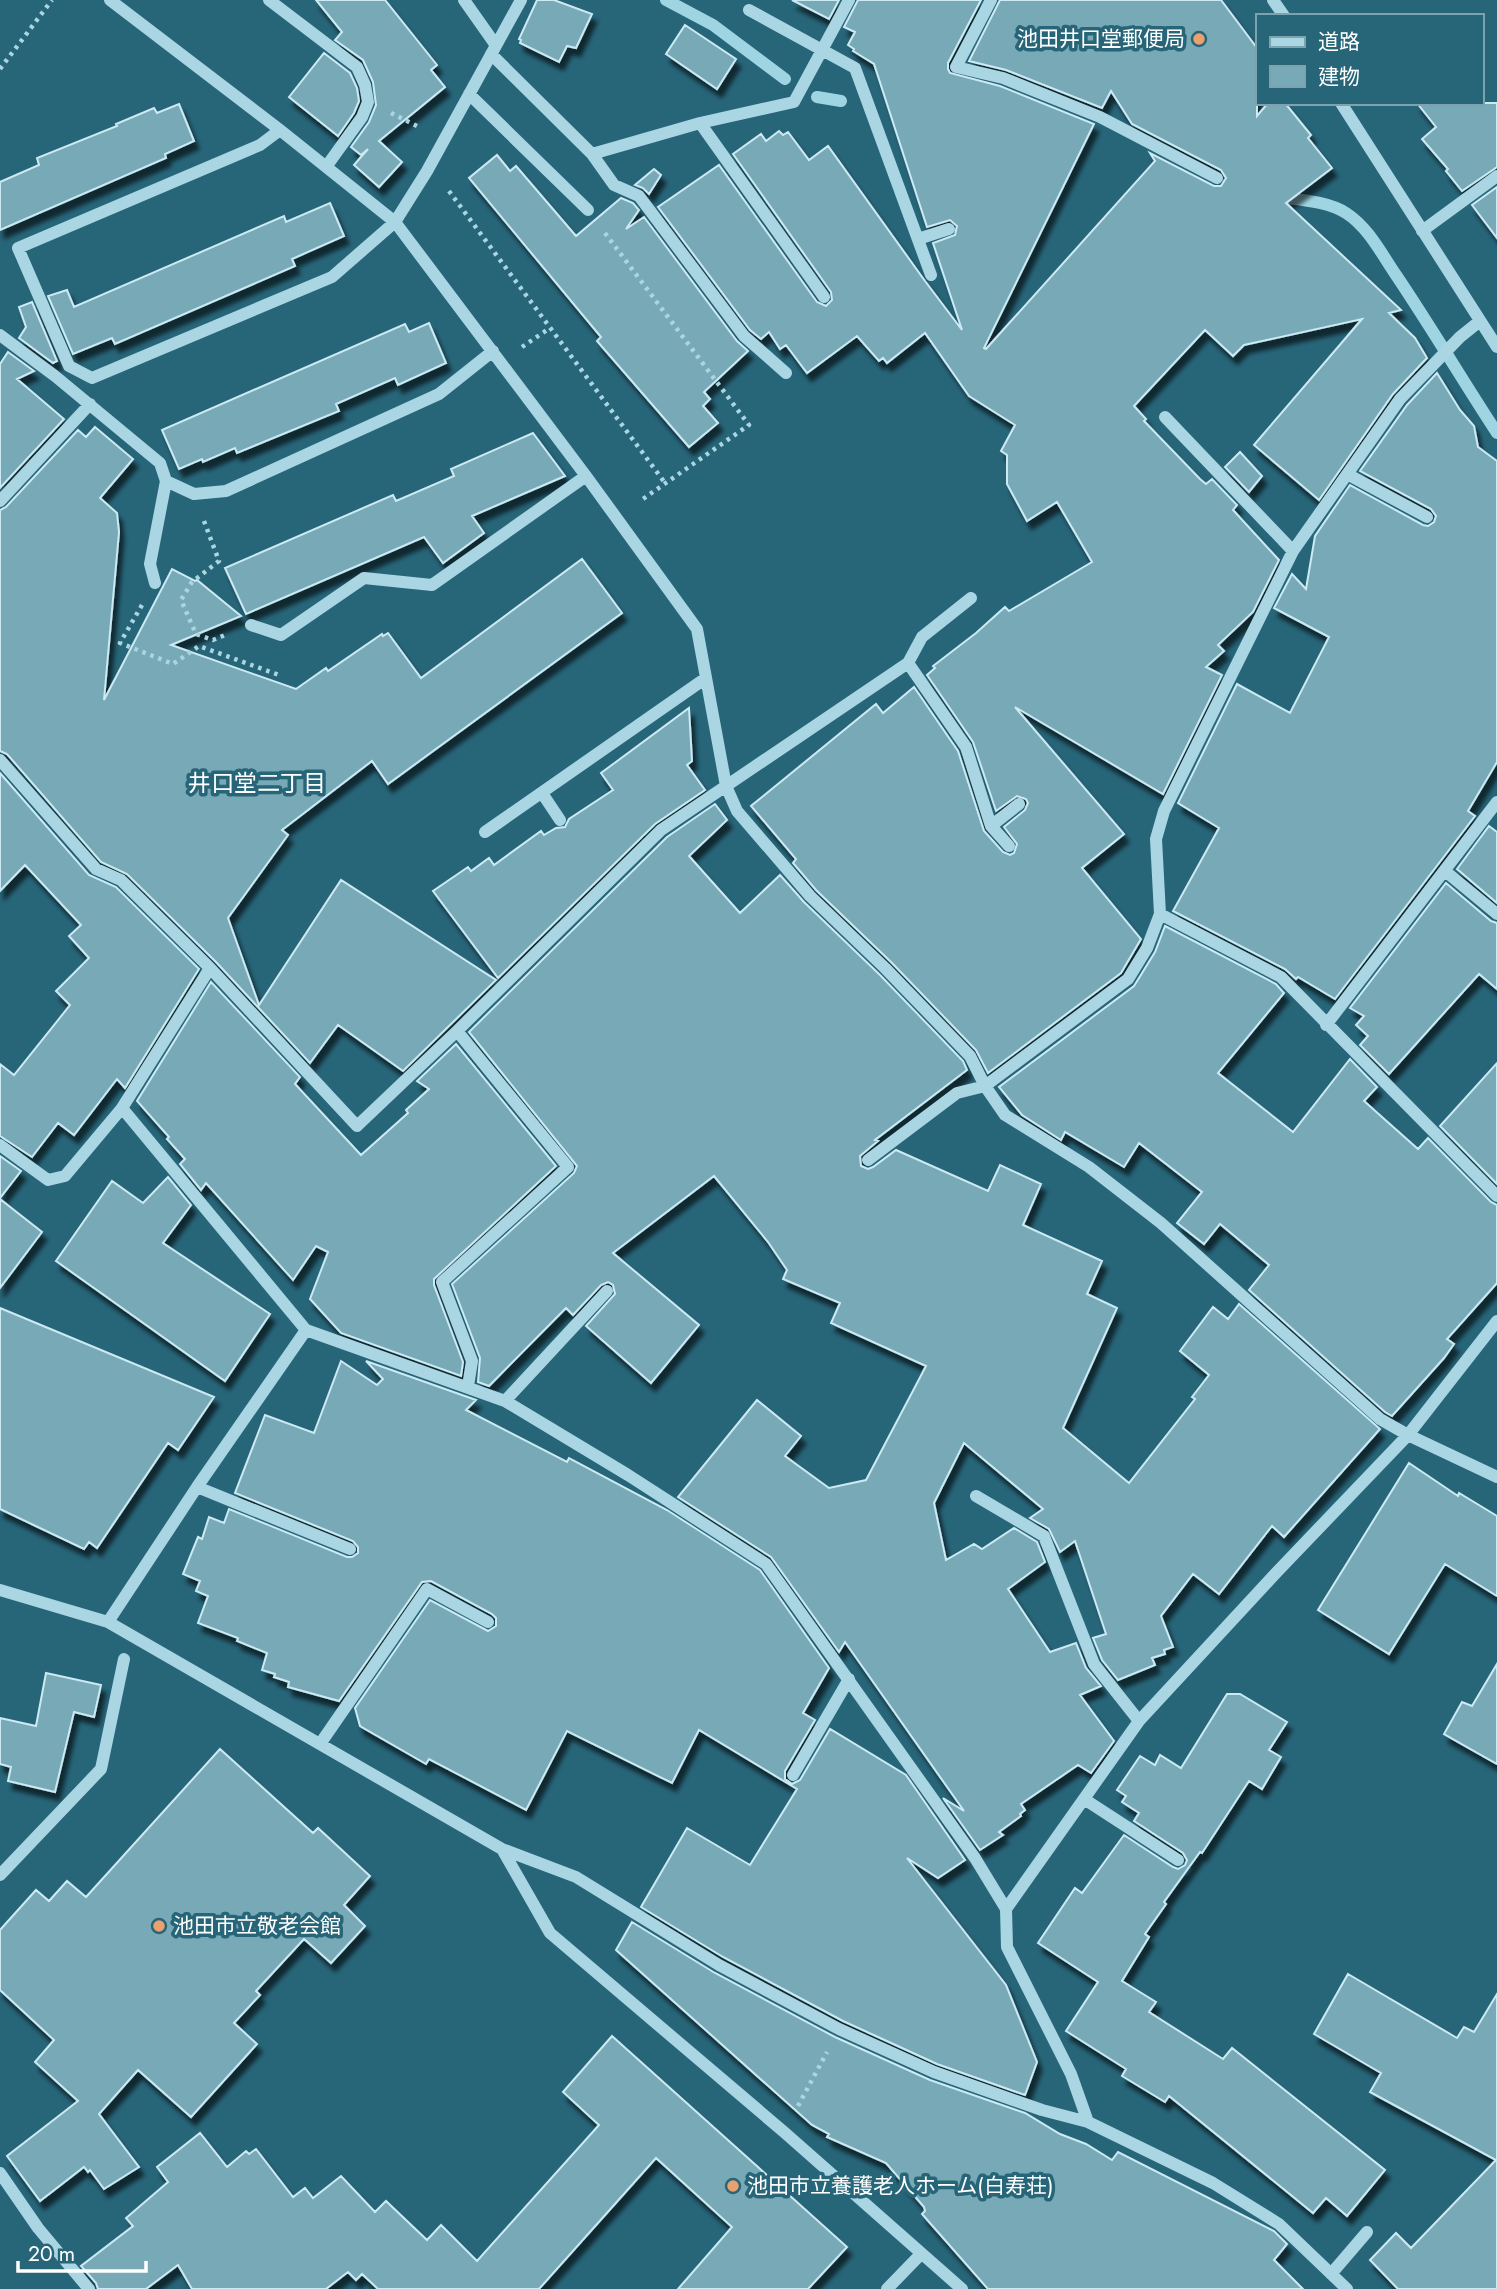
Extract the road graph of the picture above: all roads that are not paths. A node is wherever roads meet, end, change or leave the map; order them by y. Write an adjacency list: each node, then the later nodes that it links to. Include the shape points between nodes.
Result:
1 (110, 0): 13 (street)
2 (269, 0): 15 (street, via 356,67 365,85 368,102 362,117)
3 (464, 0): 8 (street)
4 (521, 0): 8 (street)
5 (849, 0): 9 (street)
6 (991, 0): 17 (street, via 956,67 1003,78 1100,117)
7 (749, 10): 9 (street)
8 (493, 49): 10 (street); 14 (street)
9 (823, 49): 12 (street, via 794,102); 22 (street, via 855,68)
10 (469, 94): 18 (street); 19 (street)
11 (1342, 105): 21 (street)
12 (700, 123): 14 (street); 24 (street)
13 (280, 130): 15 (street); 29 (street, via 260,145 18,248)
14 (593, 154): 30 (street, via 614,185 639,196 744,336)
15 (326, 167): 19 (street)
16 (1497, 176): 21 (street)
17 (1217, 178)
18 (588, 210)
19 (395, 222): 28 (street); 29 (street, via 332,276 92,377)
20 (948, 229): 22 (street)
21 (1422, 231): 25 (street)
22 (918, 239): 23 (street)
23 (931, 275)
24 (824, 296)
25 (1480, 321): 27 (street); 34 (street, via 1400,399)
26 (0, 335): 31 (street)
27 (1497, 347)
28 (493, 351): 35 (street); 36 (street, via 439,394 226,491 194,494)
29 (69, 366): 31 (street)
30 (786, 373)
31 (55, 376): 32 (street)
32 (90, 404): 36 (street, via 160,463); 37 (street)
33 (1164, 417): 39 (street)
34 (1347, 474): 38 (street); 39 (street)
35 (586, 476): 42 (street, via 432,585 364,578 281,635); 44 (street, via 697,629)
36 (166, 481): 40 (street, via 150,564)
37 (0, 501)
38 (1427, 517)
39 (1293, 551): 56 (street, via 1164,811 1156,839)
40 (155, 583)
41 (971, 598): 43 (street, via 922,637)
42 (251, 625)
43 (908, 663): 46 (street); 51 (street, via 966,747)
44 (706, 678): 46 (street); 47 (street)
45 (0, 760): 57 (street, via 96,869 121,880)
46 (726, 786): 59 (street, via 661,830); 60 (street, via 737,811 810,896 970,1056)
47 (542, 793): 50 (street); 52 (street)
48 (1497, 802): 54 (street)
49 (1019, 804): 51 (street)
50 (560, 820)
51 (991, 826): 53 (street)
52 (485, 832)
53 (1009, 846)
54 (1446, 871): 55 (street); 58 (street)
55 (1497, 914)
56 (1160, 915): 58 (street, via 1281,977); 60 (street, via 1128,979)
57 (211, 968): 59 (street, via 357,1126); 61 (street)
58 (1326, 1025): 64 (street)
59 (457, 1031): 68 (street, via 568,1167 442,1282 472,1361)
60 (985, 1086): 63 (street, via 957,1093); 70 (street, via 1005,1115 1089,1167 1161,1223 1380,1419)
61 (122, 1108): 62 (street, via 65,1177 48,1180); 67 (street)
62 (0, 1145)
63 (868, 1160)
64 (1497, 1196)
65 (607, 1291): 69 (street)
66 (1497, 1321): 70 (street)
67 (306, 1330): 68 (street); 72 (street)
68 (468, 1386): 69 (street)
69 (505, 1401): 79 (street, via 766,1564)
70 (1408, 1435): 71 (street); 80 (street)
71 (1497, 1476)
72 (197, 1487): 74 (street); 76 (street)
73 (976, 1496): 80 (street, via 1044,1536 1094,1664)
74 (350, 1549)
75 (0, 1590): 76 (street)
76 (108, 1622): 81 (street)
77 (488, 1622): 81 (street, via 427,1589)
78 (124, 1659): 86 (street, via 101,1769)
79 (849, 1679): 82 (street); 87 (street)
80 (1139, 1721): 83 (street)
81 (320, 1744): 84 (street)
82 (793, 1775)
83 (1084, 1799): 85 (street); 87 (street)
84 (502, 1849): 88 (street, via 576,1877 719,1965 839,2029 934,2072); 91 (street, via 550,1933)
85 (1178, 1860)
86 (0, 1875)
87 (1006, 1909): 88 (street, via 1007,1947 1071,2074)
88 (1088, 2122): 92 (street, via 1213,2183 1279,2224)
89 (0, 2173): 93 (street)
90 (1367, 2232): 92 (street)
91 (920, 2254): 94 (street); 95 (street)
92 (1331, 2274): 96 (street)
93 (89, 2289)
94 (887, 2289)
95 (962, 2289)
96 (1347, 2289)

